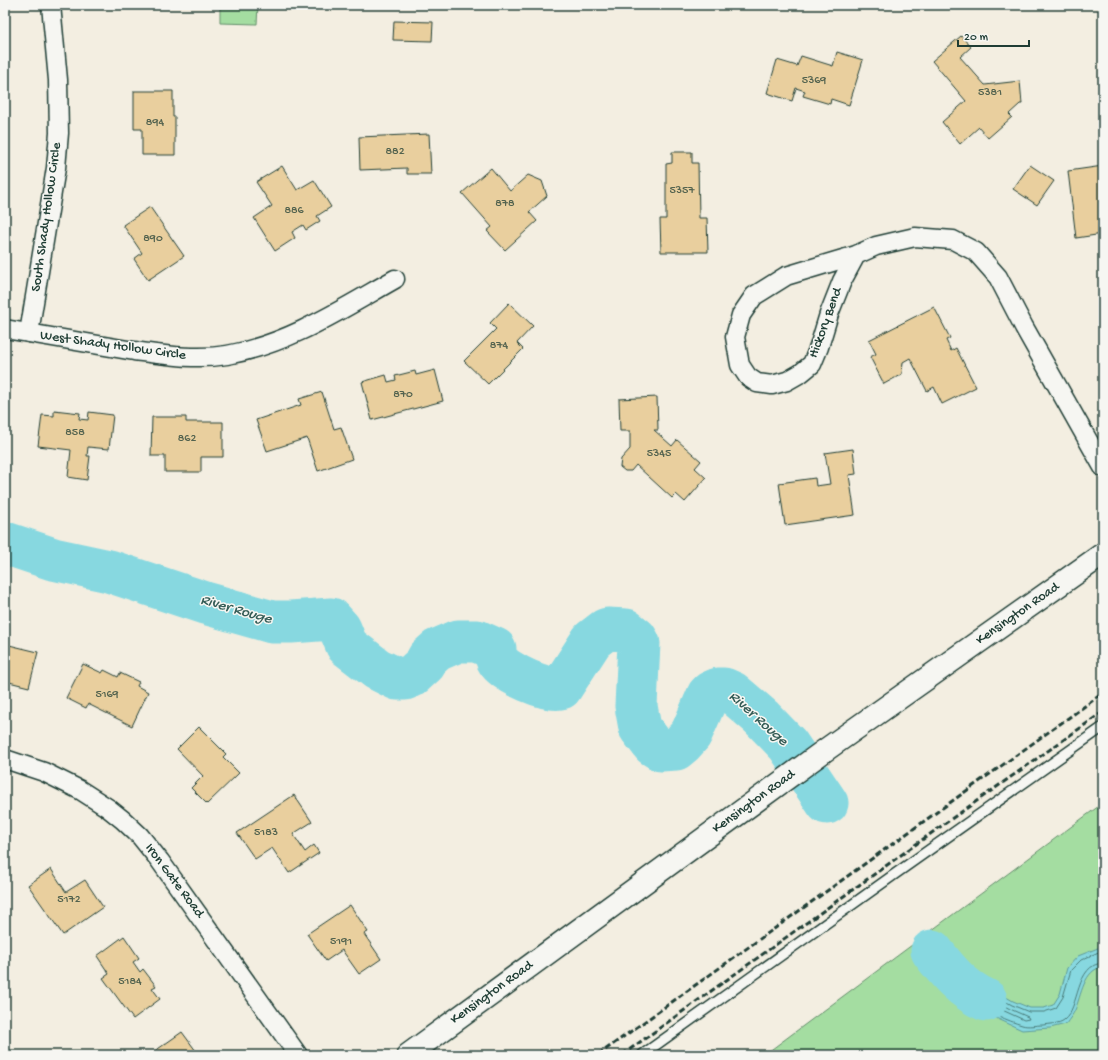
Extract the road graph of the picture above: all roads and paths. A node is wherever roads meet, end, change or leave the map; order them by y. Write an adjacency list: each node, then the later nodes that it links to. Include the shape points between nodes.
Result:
1 (50, 5): 5 (street, South Shady Hollow Circle, via 58,80 59,133 56,168)
2 (856, 255): 2 (street, Hickory Bend, via 786,276 754,296 741,314 735,337 740,365 748,376 757,383 772,385 786,381 812,364 842,281); 6 (street, Hickory Bend, via 876,246 915,237 953,240 976,252 998,278)
3 (395, 279): 5 (street, West Shady Hollow Circle, via 299,332 227,355 178,357)
4 (5, 329): 5 (street, West Shady Hollow Circle)
5 (29, 333)
6 (1103, 466)
7 (1103, 554): 11 (street, Kensington Road, via 824,751)
8 (1103, 727): 12 (lane)
9 (5, 759): 10 (street, Iron Gate Road, via 44,772 80,790 108,808 140,836)
10 (298, 1055)
11 (408, 1055)
12 (642, 1055)

